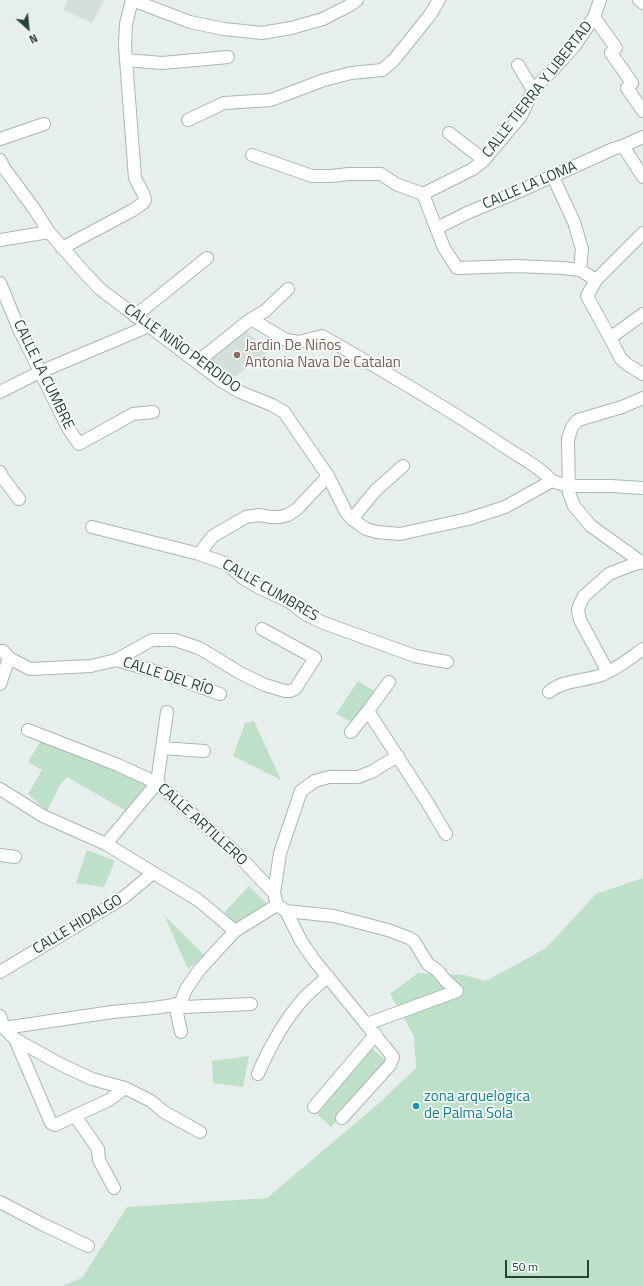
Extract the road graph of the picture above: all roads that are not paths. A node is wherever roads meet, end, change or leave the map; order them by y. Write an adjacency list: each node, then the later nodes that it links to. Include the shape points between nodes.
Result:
1 (132, 0): 2 (street, via 190,22 262,33 323,19); 9 (street, via 126,24)
2 (357, 0)
3 (439, 0): 13 (street, via 430,15 382,70 351,73 324,80 271,100 224,103)
4 (600, 0): 7 (street, CALLE TIERRA Y LIBERTAD)
5 (639, 0): 6 (street)
6 (643, 3)
7 (594, 16): 11 (street, CALLE TIERRA Y LIBERTAD, via 563,60); 12 (street, via 616,48 611,53 632,83 627,88)
8 (228, 57): 9 (street, via 162,63)
9 (126, 60): 29 (street, via 134,178 145,200 134,210)
10 (518, 65): 11 (street)
11 (533, 90): 21 (street, CALLE TIERRA Y LIBERTAD, via 521,116)
12 (643, 111)
13 (188, 120)
14 (44, 124): 17 (street)
15 (449, 134): 21 (street)
16 (643, 137): 18 (street, CALLE LA LOMA)
17 (0, 139)
18 (623, 146): 22 (street, CALLE LA LOMA); 23 (street)
19 (252, 155): 24 (street, via 312,176 381,174 396,184)
20 (0, 160): 26 (street, CALLE NIÑO PERDIDO)
21 (484, 160): 24 (street, CALLE TIERRA Y LIBERTAD, via 473,169)
22 (553, 177): 25 (street, CALLE LA LOMA, via 467,212); 31 (street, via 574,222 582,249)
23 (643, 177)
24 (423, 194): 25 (street)
25 (437, 228): 31 (street, via 444,248 457,268 516,266)
26 (49, 232): 28 (street); 29 (street, CALLE NIÑO PERDIDO)
27 (643, 233): 32 (street)
28 (0, 240)
29 (62, 248): 36 (street, CALLE NIÑO PERDIDO, via 100,289)
30 (206, 258): 36 (street)
31 (580, 270): 32 (street)
32 (596, 280): 39 (street, via 586,296)
33 (0, 283): 41 (street, CALLE LA CUMBRE)
34 (288, 289): 37 (street)
35 (643, 314): 39 (street)
36 (135, 316): 38 (street, CALLE NIÑO PERDIDO)
37 (251, 319): 40 (street); 49 (street, via 286,340 299,342 322,336 468,421 542,470)
38 (149, 326): 40 (street, CALLE NIÑO PERDIDO); 41 (street)
39 (610, 338): 42 (street, via 620,359)
40 (197, 362): 48 (street, CALLE NIÑO PERDIDO, via 240,392 284,412)
41 (40, 372): 43 (street); 45 (street, CALLE LA CUMBRE, via 68,428 79,444 133,414)
42 (643, 374)
43 (0, 392)
44 (643, 398): 50 (street, via 578,420 572,427 568,439)
45 (153, 412)
46 (403, 466): 53 (street, via 376,490)
47 (0, 472): 52 (street)
48 (328, 476): 53 (street, CALLE NIÑO PERDIDO); 55 (street, via 297,509 276,517 259,515 246,518 213,536)
49 (552, 481): 50 (street); 53 (street, CALLE NIÑO PERDIDO, via 505,507 468,519 400,534 366,529)
50 (568, 486): 51 (street); 56 (street, via 574,506 591,526)
51 (643, 488)
52 (18, 499)
53 (352, 519)
54 (92, 527): 55 (street, CALLE CUMBRES)
55 (199, 554): 61 (street, CALLE CUMBRES, via 227,564 243,578 324,623 415,656)
56 (642, 563): 62 (street, via 609,574 584,596 578,610 580,620)
57 (262, 629): 60 (street, via 315,658 295,689 285,691 265,685 199,648 175,640 152,640)
58 (643, 649): 62 (street)
59 (3, 651): 60 (street, via 30,669 91,666); 64 (street)
60 (116, 660): 66 (street, CALLE DEL RÍO)
61 (447, 662)
62 (608, 672): 65 (street, via 561,684)
63 (389, 682): 67 (street)
64 (0, 684)
65 (549, 692)
66 (220, 694)
67 (368, 711): 70 (street); 73 (street)
68 (167, 712): 71 (street)
69 (28, 730): 74 (street, CALLE ARTILLERO)
70 (351, 732)
71 (162, 748): 72 (street); 74 (street)
72 (204, 751)
73 (398, 756): 76 (street); 81 (street, via 358,777 329,777 315,781 300,791 280,853)
74 (157, 783): 77 (street); 81 (street, CALLE ARTILLERO, via 236,853)
75 (0, 789): 77 (street, via 43,816)
76 (446, 834)
77 (106, 844): 80 (street)
78 (0, 855): 79 (street)
79 (16, 857)
80 (153, 873): 82 (street, via 198,900); 83 (street, CALLE HIDALGO, via 118,902)
81 (279, 903): 82 (street); 84 (street, CALLE ARTILLERO, via 301,941); 88 (street, via 388,930 409,938 414,941 428,964 457,991)
82 (235, 931): 85 (street, via 200,969)
83 (0, 972)
84 (328, 976): 88 (street, CALLE ARTILLERO); 92 (street, via 305,997 284,1024 272,1042)
85 (178, 1004): 86 (street, via 184,1007); 87 (street); 89 (street)
86 (251, 1004)
87 (2, 1022): 91 (street)
88 (367, 1024): 90 (street, CALLE ARTILLERO)
89 (181, 1032)
90 (376, 1034): 94 (street); 96 (street, CALLE ARTILLERO, via 392,1054 393,1060)
91 (16, 1039): 93 (street, via 86,1076); 95 (street, via 51,1123 55,1125)
92 (258, 1074)
93 (125, 1088): 95 (street, via 109,1100); 97 (street)
94 (314, 1107)
95 (75, 1116): 98 (street, via 98,1149 99,1160)
96 (342, 1118)
97 (200, 1132)
98 (114, 1188)
99 (0, 1202): 100 (street)
100 (88, 1246)

